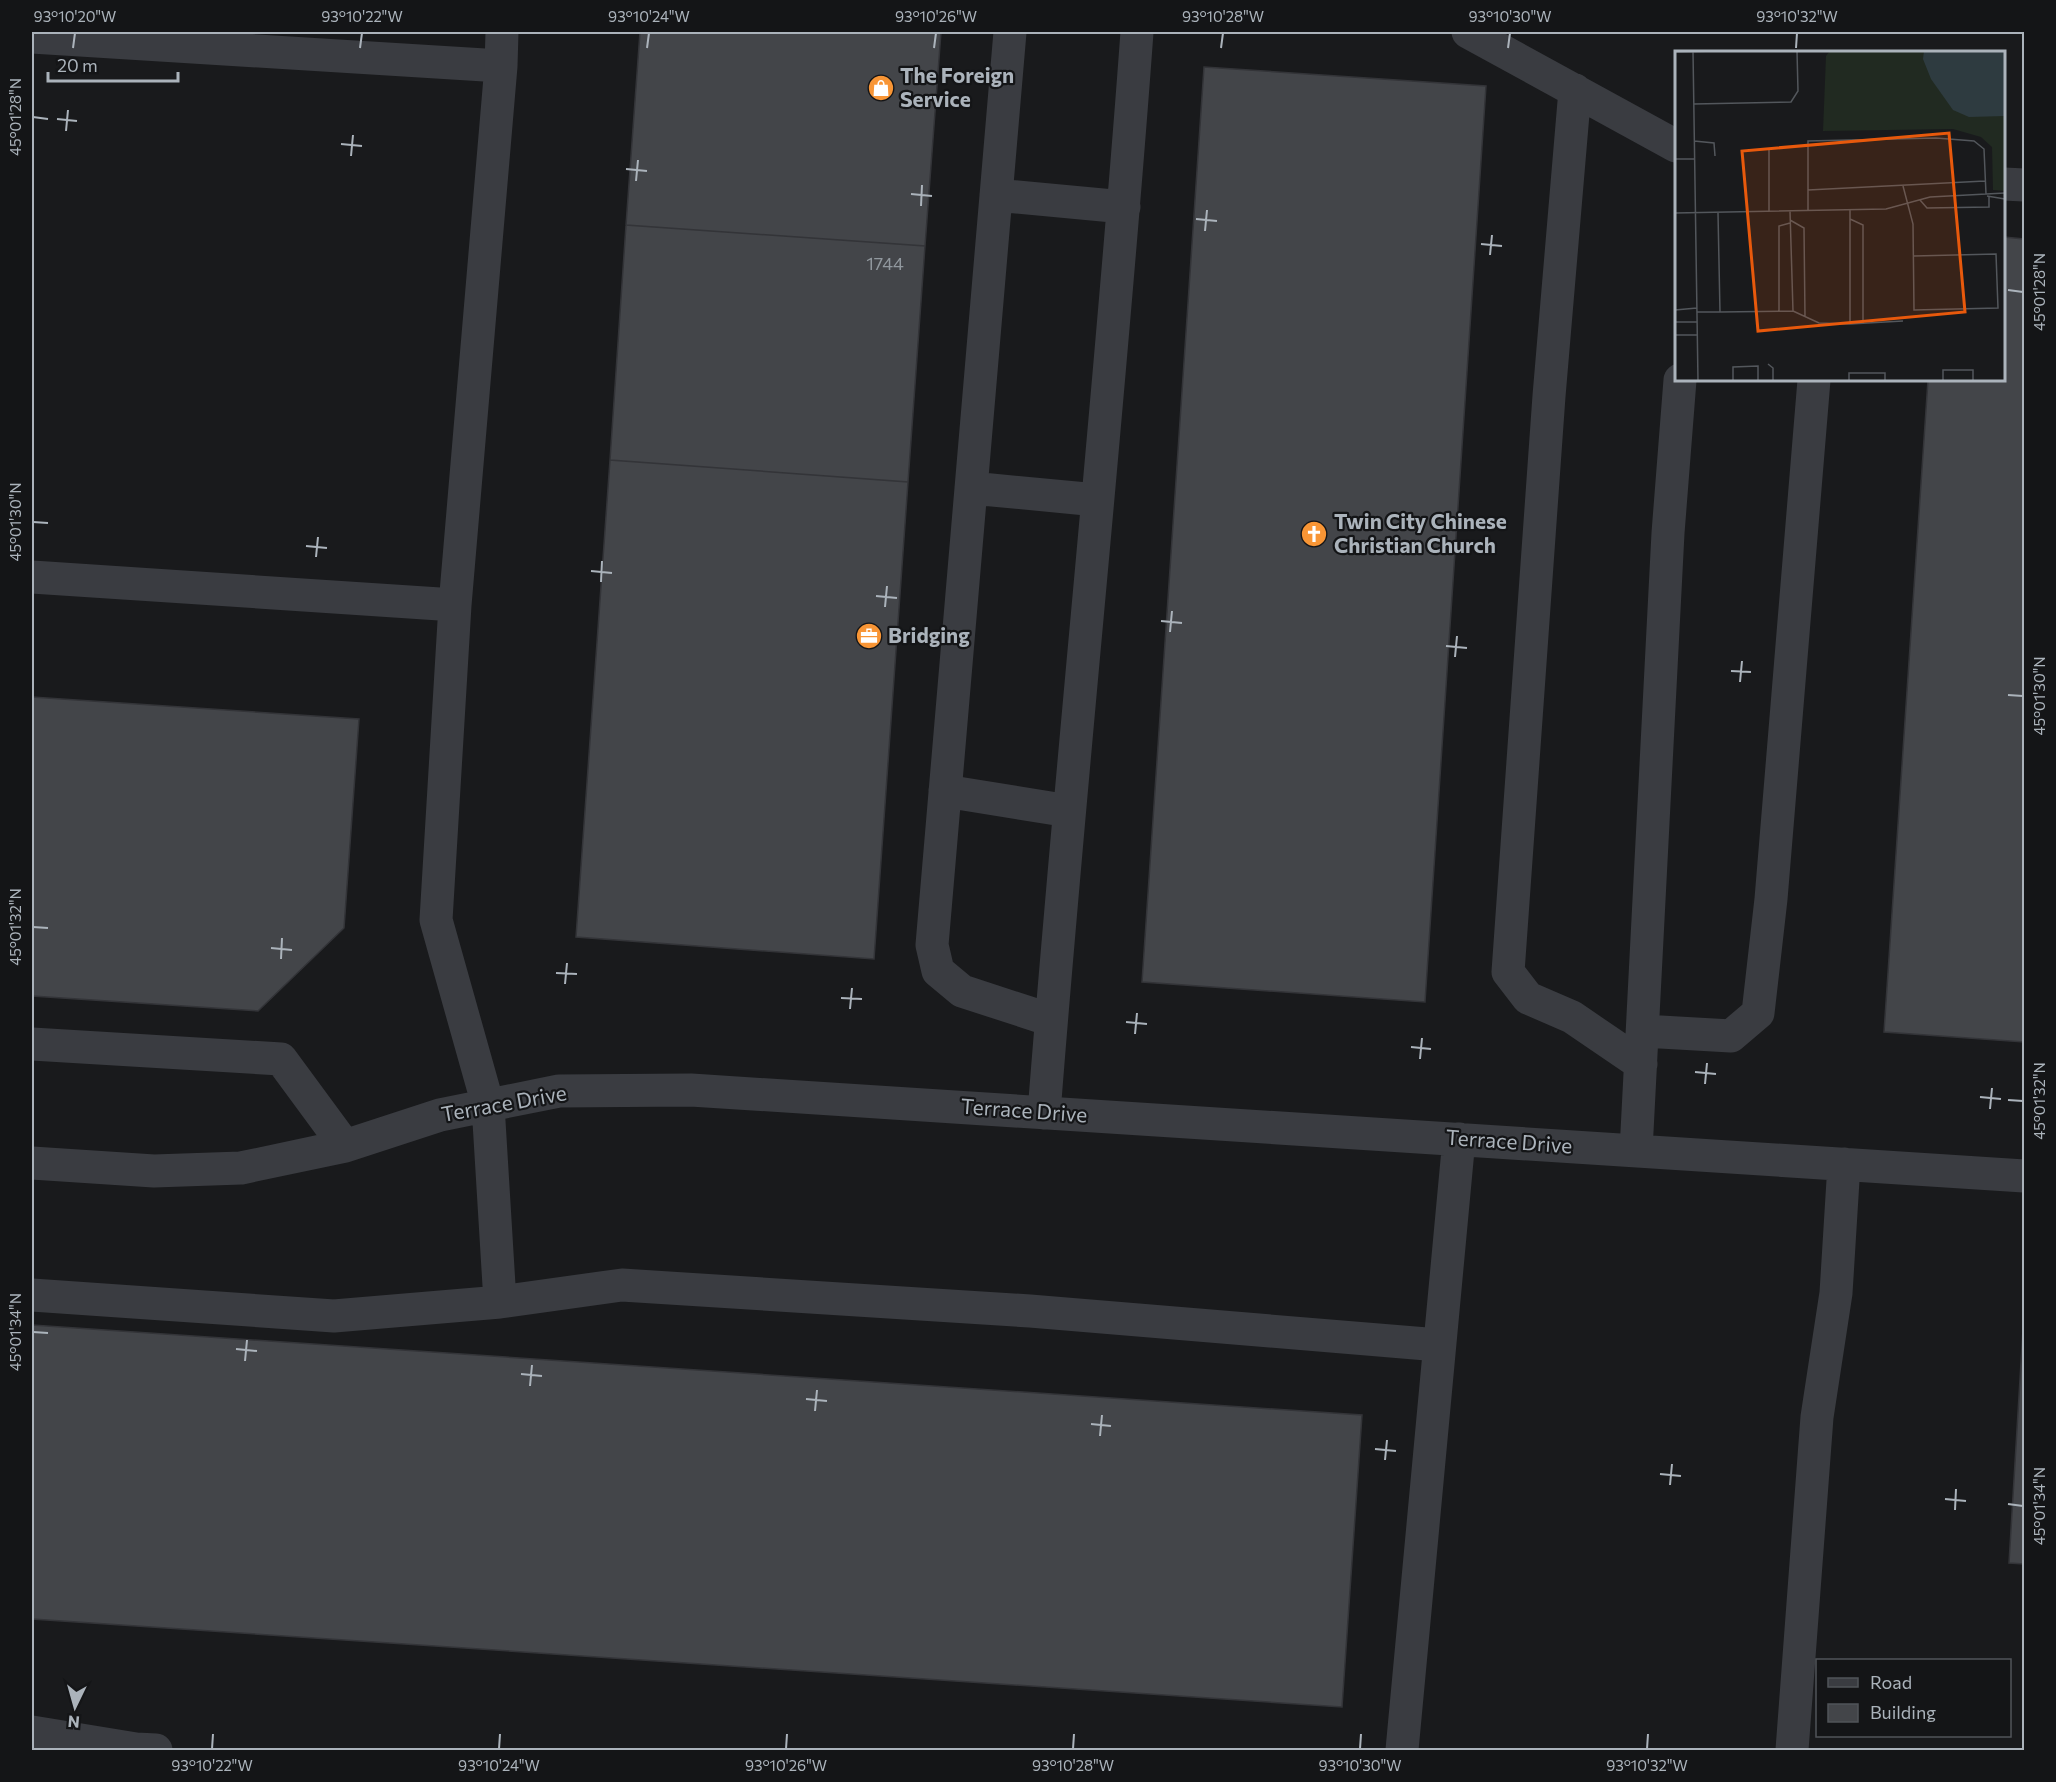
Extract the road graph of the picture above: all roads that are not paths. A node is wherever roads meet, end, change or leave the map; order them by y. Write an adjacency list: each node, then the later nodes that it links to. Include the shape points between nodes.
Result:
1 (502, 32): 6 (street)
2 (1010, 32): 11 (street)
3 (1137, 32): 12 (street)
4 (1468, 32): 7 (street)
5 (32, 37): 6 (street)
6 (501, 66): 18 (street)
7 (1575, 90): 8 (street); 24 (street, via 1508,972 1528,998 1572,1017)
8 (1675, 146)
9 (2005, 184): 10 (street)
10 (2025, 185)
11 (996, 195): 12 (street); 15 (street)
12 (1124, 207): 16 (street)
13 (1680, 381): 22 (street, via 1668,533)
14 (1814, 381): 22 (street, via 1758,1013 1731,1036)
15 (971, 488): 16 (street); 19 (street)
16 (1097, 500): 20 (street)
17 (32, 577): 18 (street)
18 (455, 605): 25 (street, via 436,920)
19 (945, 791): 20 (street); 21 (street, via 932,945 938,971 962,991)
20 (1069, 811): 21 (street)
21 (1052, 1020): 26 (street)
22 (1643, 1031): 24 (street)
23 (32, 1044): 28 (street, via 281,1059)
24 (1641, 1064): 29 (street)
25 (488, 1106): 26 (street, Terrace Drive, via 559,1091 692,1090); 28 (street, Terrace Drive, via 440,1115); 34 (street)
26 (1044, 1113): 27 (street, Terrace Drive)
27 (1459, 1139): 29 (street, Terrace Drive); 35 (street)
28 (345, 1146): 30 (street, Terrace Drive, via 241,1168 154,1171)
29 (1636, 1150): 31 (street, Terrace Drive)
30 (32, 1163)
31 (1844, 1164): 32 (street, Terrace Drive); 39 (street, via 1836,1293 1816,1417)
32 (2025, 1176)
33 (32, 1295): 34 (street, via 334,1316)
34 (500, 1302): 35 (street, via 622,1285 1030,1311)
35 (1440, 1345): 38 (street)
36 (32, 1732): 37 (street)
37 (156, 1750)
38 (1402, 1750)
39 (1792, 1750)

